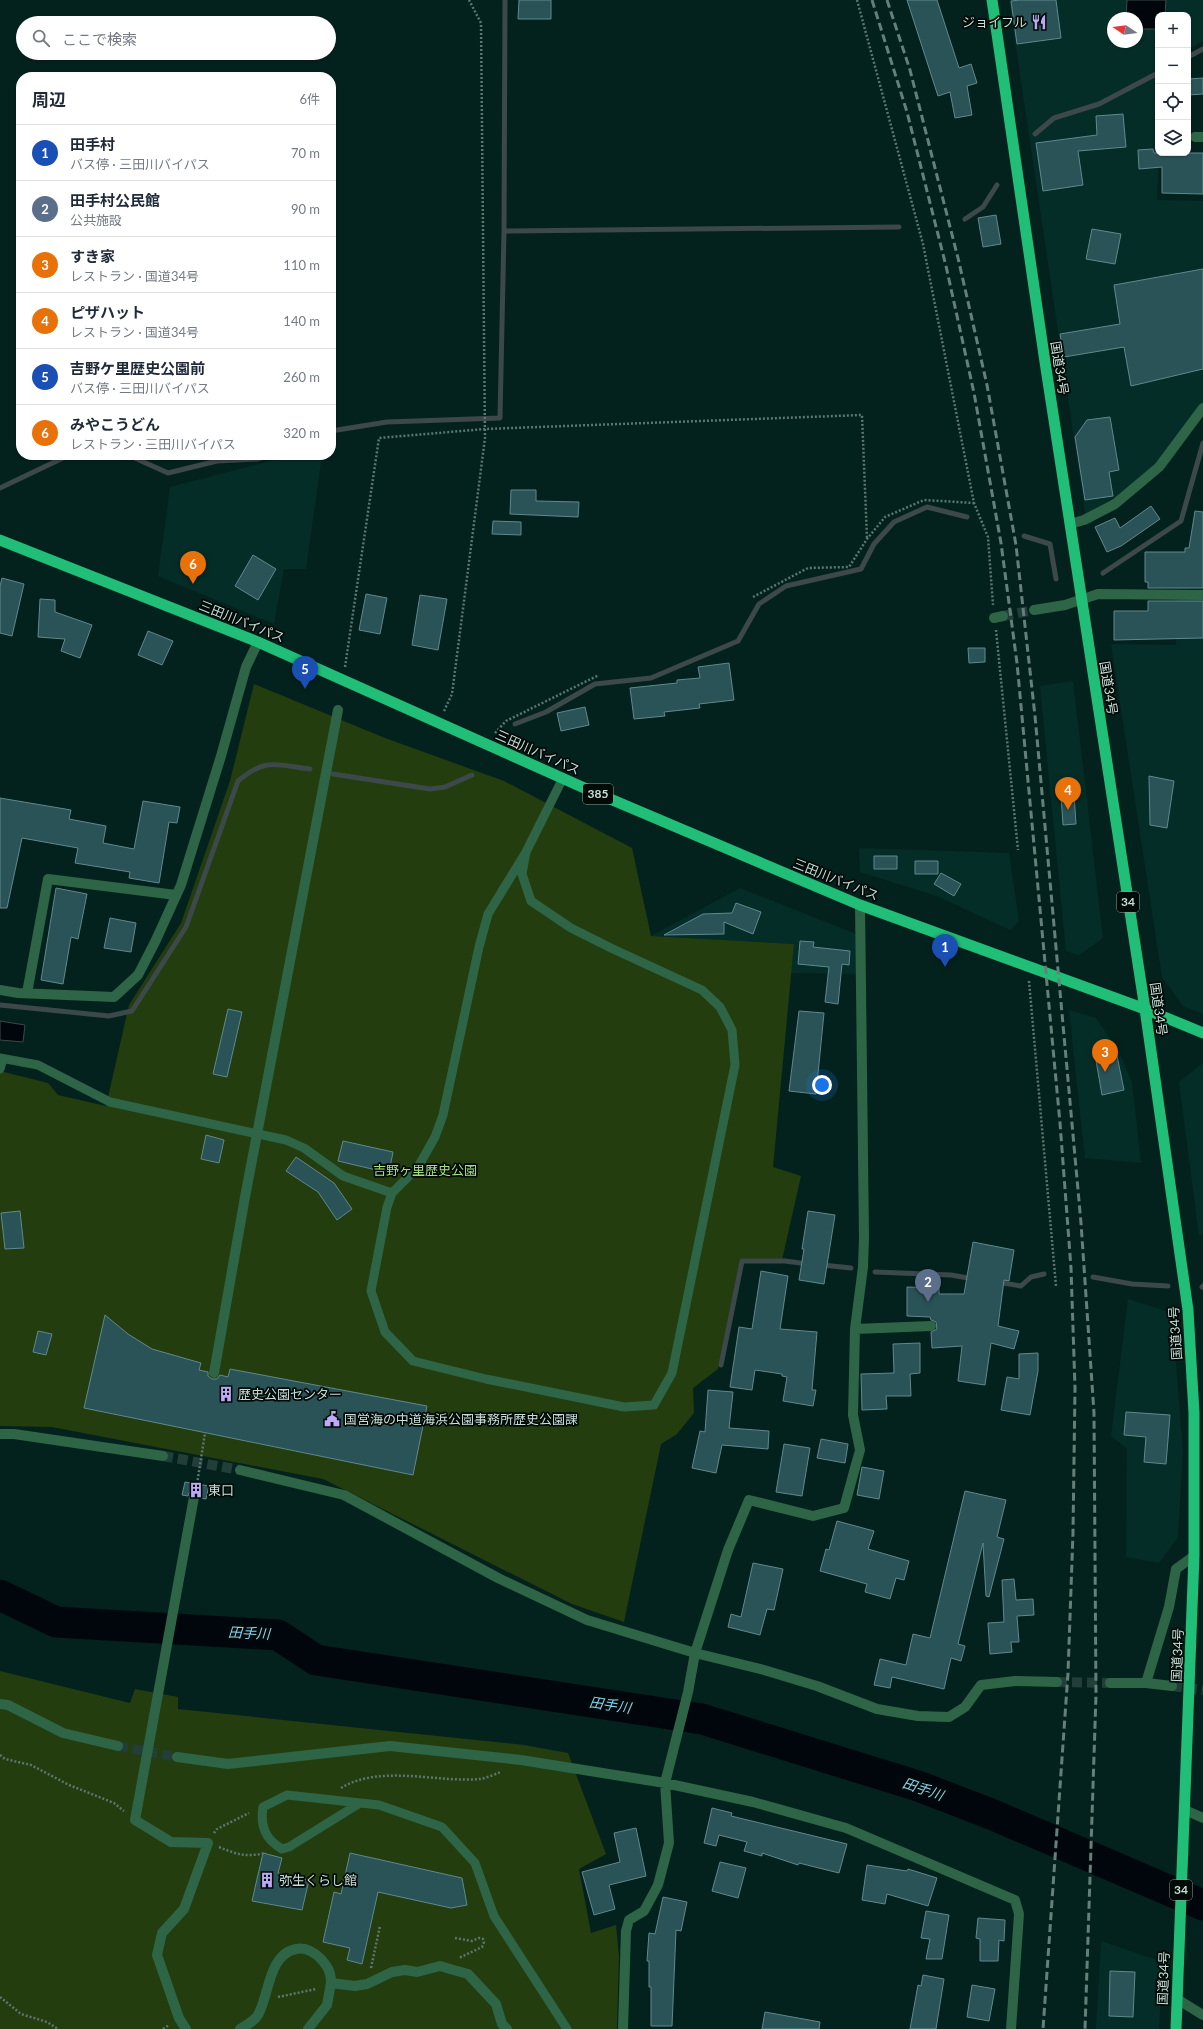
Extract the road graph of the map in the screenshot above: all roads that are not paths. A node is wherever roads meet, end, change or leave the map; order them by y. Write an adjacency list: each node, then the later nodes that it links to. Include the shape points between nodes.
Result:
1 (992, 0): 3 (highway, 国道34号 / 34)
2 (1203, 408): 3 (street, via 1159,467 1115,504 1084,520)
3 (1070, 524): 6 (highway, 国道34号 / 34)
4 (0, 540): 8 (highway, 三田川バイパス / 385)
5 (1203, 595): 6 (street, via 1098,594)
6 (1080, 599): 7 (street, via 1066,605); 16 (highway, 国道34号 / 34)
7 (1034, 610)
8 (258, 642): 10 (highway, 三田川バイパス / 385); 12 (street, via 246,667 221,756)
9 (338, 710): 20 (street)
10 (563, 778): 11 (lane); 13 (highway, 三田川バイパス / 385)
11 (526, 852): 21 (lane, via 488,914 448,1099 435,1137 418,1167); 21 (lane, via 522,874 531,901 571,928 702,990 720,1007 732,1030 735,1065 672,1373 654,1405 624,1407 412,1361 385,1332 371,1290)
12 (176, 895): 15 (street, via 138,976 114,997); 15 (street, via 48,879)
13 (860, 905): 16 (highway, 三田川バイパス / 385); 23 (street, via 864,1238)
14 (0, 990): 15 (street)
15 (27, 993)
16 (1145, 1009): 17 (highway, 三田川バイパス / 385); 25 (highway, 国道34号 / 34, via 1188,1310)
17 (1203, 1033)
18 (1, 1058): 19 (lane); 20 (lane, via 38,1065 110,1102)
19 (0, 1069)
20 (258, 1134): 21 (lane, via 286,1140 304,1148 343,1176); 24 (street)
21 (392, 1193)
22 (931, 1326): 23 (street)
23 (855, 1329): 31 (street, via 853,1416 860,1450 844,1508 813,1516 750,1500 728,1550)
24 (214, 1373)
25 (1199, 1412): 30 (highway, 国道34号 / 34)
26 (0, 1434): 27 (street)
27 (163, 1456)
28 (240, 1470): 31 (street, via 344,1495 498,1578 588,1620)
29 (194, 1497): 46 (street, via 135,1820 171,1842 208,1843 184,1909 162,1933 158,1955)
30 (1194, 1556): 34 (street, via 1176,1569 1169,1607); 41 (highway, 国道34号 / 34)
31 (695, 1653): 32 (street, via 817,1686 877,1709 918,1716 949,1717 966,1707 980,1685 1015,1681); 39 (street)
32 (1057, 1682)
33 (1110, 1683): 34 (street)
34 (1146, 1683): 35 (street)
35 (1172, 1686)
36 (0, 1704): 37 (street, via 62,1733)
37 (118, 1746)
38 (177, 1757): 39 (street, via 228,1764 390,1746 521,1760)
39 (665, 1783): 51 (street, via 669,1843 658,1885 644,1910 629,1920 626,1931); 52 (street, via 753,1802 846,1828 1015,1900 1019,1914)
40 (360, 1803): 40 (lane, via 289,1847 282,1849 264,1833 261,1819 263,1807 287,1795); 50 (lane, via 379,1804 442,1827 475,1863 494,1916)
41 (1185, 1810): 42 (street); 44 (highway, 国道34号 / 34)
42 (1203, 1818)
43 (331, 1985): 47 (street, via 331,1974 318,1956 310,1950 292,1950 281,1959 273,1971 258,2015); 48 (street, via 327,2005); 49 (street, via 367,1984 392,1972 417,1972 440,1966 468,1974 496,2004 502,2024)
44 (1177, 1999): 45 (street); 53 (highway, 国道34号 / 34)
45 (1203, 2015)
46 (186, 2029)
47 (240, 2029)
48 (308, 2029)
49 (507, 2029)
50 (567, 2029)
51 (623, 2029)
52 (1011, 2029)
53 (1176, 2029)

